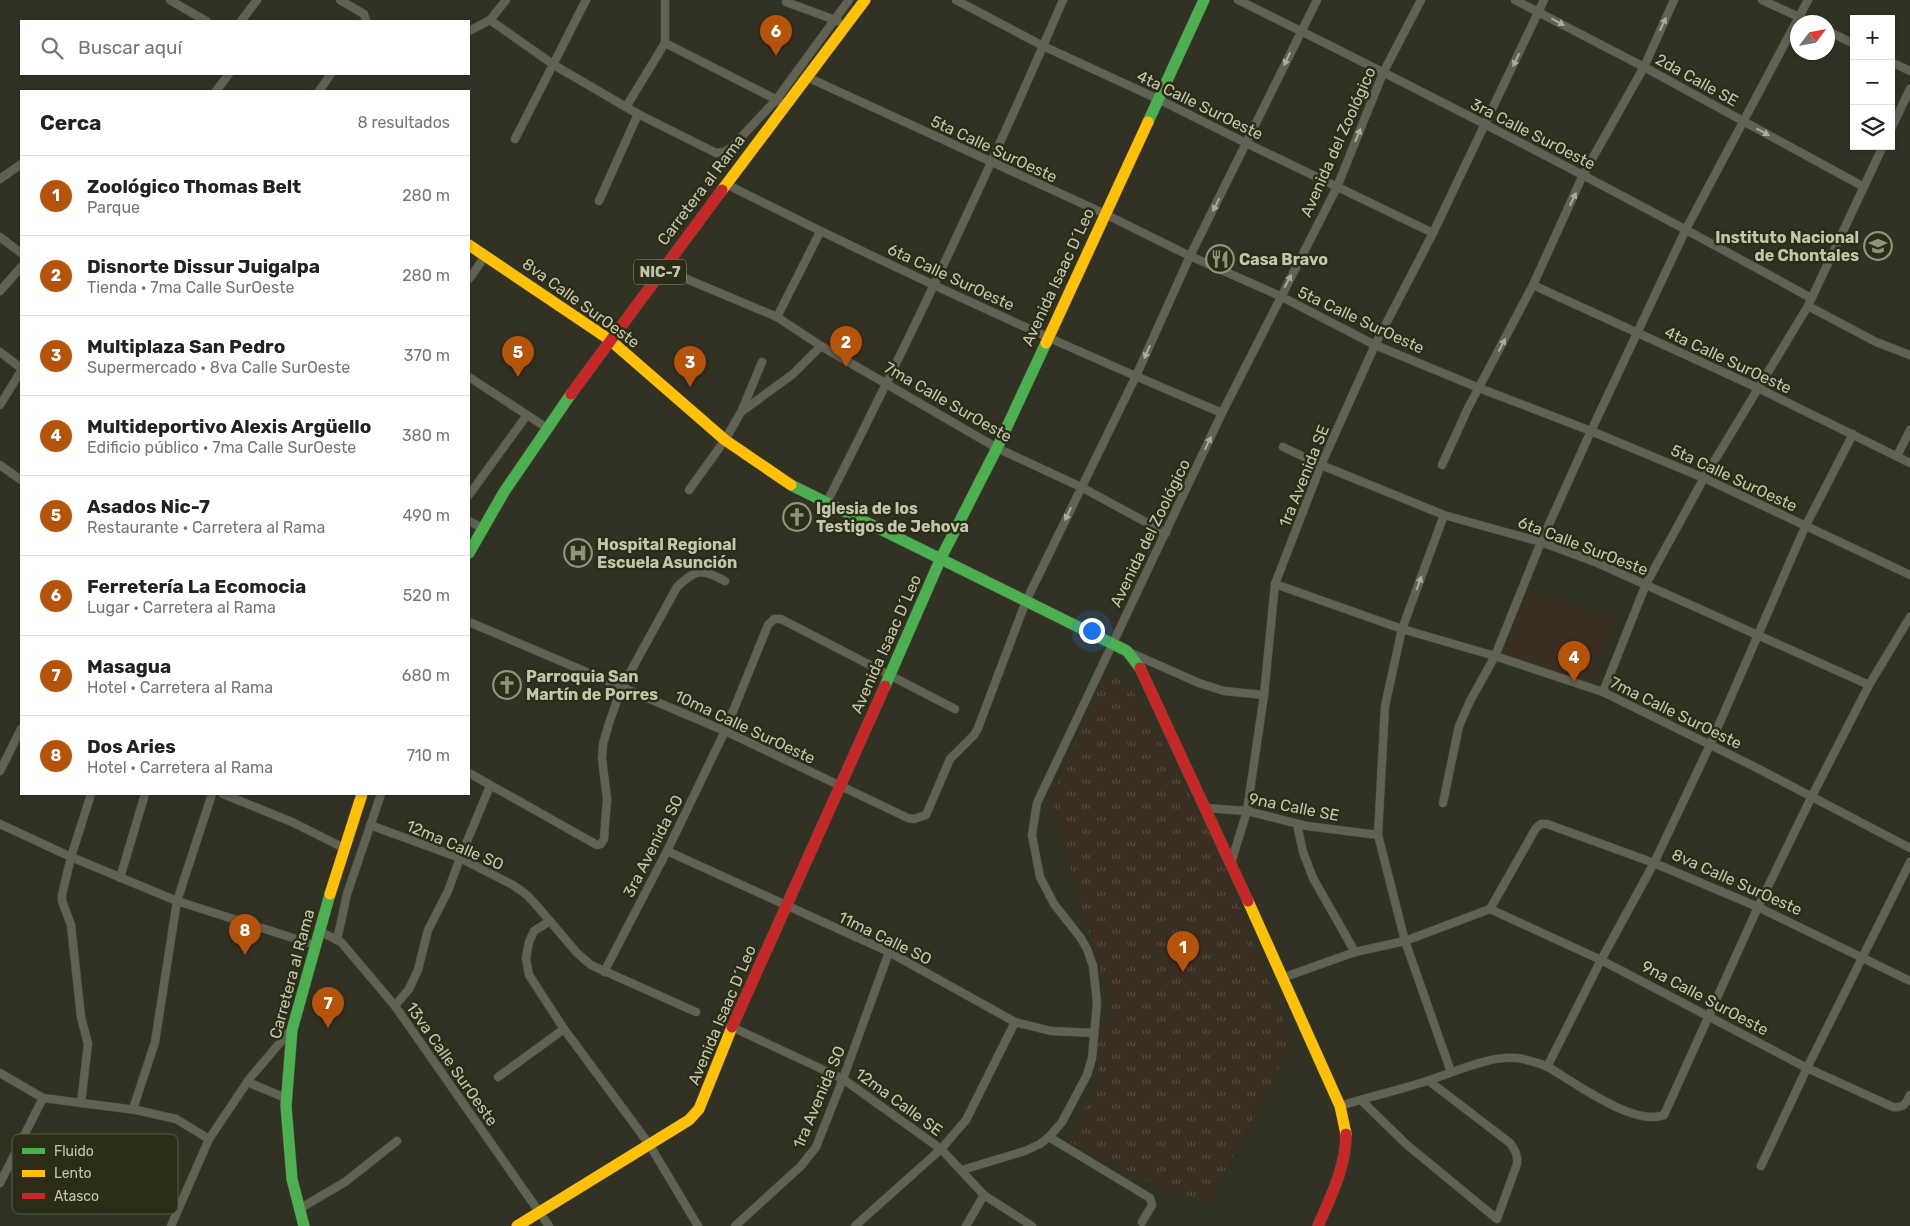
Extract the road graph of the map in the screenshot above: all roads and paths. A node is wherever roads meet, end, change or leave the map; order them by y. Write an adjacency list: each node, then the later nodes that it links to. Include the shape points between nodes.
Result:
1 (170, 0): 24 (street)
2 (257, 0): 25 (street)
3 (340, 0): 26 (street, via 364,14)
4 (506, 0): 27 (street)
5 (586, 0): 37 (street)
6 (665, 0): 35 (street)
7 (849, 0): 28 (street)
8 (865, 0): 29 (main road, Carretera al Rama / NIC-7)
9 (956, 0): 36 (street, 4ta Calle SurOeste)
10 (1063, 0): 36 (street)
11 (1204, 0): 48 (main road, Avenida Isaac D´Leo)
12 (1238, 0): 31 (street, 3ra Calle SurOeste)
13 (1317, 0): 31 (street)
14 (1421, 0): 41 (street, Avenida del Zoológico)
15 (1515, 0): 21 (street, 2da Calle SE)
16 (1544, 0): 21 (street, 1ra Avenida SE)
17 (1674, 0): 39 (street, one-way to 17)
18 (1762, 0): 22 (street)
19 (1808, 0): 23 (street)
20 (786, 2): 28 (street)
21 (1539, 12): 39 (street, 2da Calle SE, one-way to 39); 54 (street, 1ra Avenida SE, one-way to 54)
22 (1795, 15)
23 (1800, 15)
24 (204, 20)
25 (242, 20)
26 (366, 20)
27 (490, 20): 30 (street); 37 (street)
28 (835, 20): 29 (street); 49 (street)
29 (847, 24): 44 (main road, Carretera al Rama / NIC-7)
30 (470, 30)
31 (1301, 31): 41 (street, 3ra Calle SurOeste); 56 (street, one-way to 56)
32 (1790, 34): 52 (street)
33 (1835, 34): 34 (street)
34 (1850, 42)
35 (665, 43): 49 (street); 50 (street)
36 (1043, 46): 48 (street, 4ta Calle SurOeste); 58 (street)
37 (554, 64): 50 (street); 55 (street)
38 (1895, 64): 40 (street)
39 (1644, 67): 52 (street, 2da Calle SE); 60 (street)
40 (1910, 71)
41 (1383, 73): 54 (street, 3ra Calle SurOeste); 63 (street, Avenida del Zoológico, one-way to 41)
42 (228, 75): 46 (street)
43 (330, 75): 47 (street)
44 (806, 78): 49 (main road, Carretera al Rama / NIC-7); 58 (street, 5ta Calle SurOeste)
45 (1910, 89): 53 (street)
46 (217, 90)
47 (320, 90)
48 (1158, 98): 56 (street, 4ta Calle SurOeste); 66 (main road, Avenida Isaac D´Leo)
49 (781, 102): 51 (street, via 731,148 716,153); 62 (main road, Carretera al Rama / NIC-7)
50 (626, 107): 51 (street)
51 (638, 114): 65 (street)
52 (1743, 121): 64 (street, 2da Calle SE, one-way to 64); 67 (street)
53 (1895, 121)
54 (1484, 124): 60 (street, 3ra Calle SurOeste); 69 (street, 1ra Avenida SE)
55 (515, 139)
56 (1246, 143): 63 (street, 4ta Calle SurOeste); 74 (street, one-way to 74)
57 (1881, 150): 64 (street)
58 (991, 163): 66 (street, 5ta Calle SurOeste); 78 (street)
59 (20, 165): 61 (street)
60 (1583, 175): 67 (street, 3ra Calle SurOeste); 79 (street, one-way to 60)
61 (0, 179)
62 (726, 184): 68 (street, 6ta Calle SurOeste); 76 (main road, Carretera al Rama / NIC-7)
63 (1337, 187): 69 (street, 4ta Calle SurOeste); 81 (street, Avenida del Zoológico, one-way to 63)
64 (1864, 187): 82 (street)
65 (599, 201)
66 (1105, 214): 74 (street, 5ta Calle SurOeste); 85 (main road, Avenida Isaac D´Leo)
67 (1686, 229): 82 (street, 3ra Calle SurOeste); 84 (street)
68 (820, 232): 78 (street, 6ta Calle SurOeste); 83 (street)
69 (1433, 233): 87 (street, 1ra Avenida SE)
70 (0, 237): 72 (street)
71 (470, 246): 73 (main road, 8va Calle SurOeste)
72 (20, 252)
73 (486, 255): 77 (street); 86 (main road, 8va Calle SurOeste)
74 (1190, 256): 81 (street, 5ta Calle SurOeste); 94 (street, one-way to 94)
75 (20, 268): 80 (street)
76 (663, 269): 83 (street, 7ma Calle SurOeste); 86 (main road, Carretera al Rama / NIC-7)
77 (470, 278)
78 (935, 285): 85 (street, 6ta Calle SurOeste); 96 (street)
79 (1533, 285): 84 (street, 4ta Calle SurOeste); 97 (street, one-way to 79)
80 (0, 291)
81 (1280, 296): 87 (street, 5ta Calle SurOeste); 101 (street, Avenida del Zoológico)
82 (1809, 302): 90 (street, 3ra Calle SurOeste, via 1876,342); 98 (street)
83 (777, 317): 88 (street, 7ma Calle SurOeste)
84 (1636, 333): 98 (street, 4ta Calle SurOeste); 105 (street)
85 (1047, 336): 94 (street, 6ta Calle SurOeste); 109 (main road, Avenida Isaac D´Leo)
86 (610, 340): 103 (main road, Carretera al Rama / NIC-7); 107 (main road, 8va Calle SurOeste)
87 (1375, 345): 97 (street, 5ta Calle SurOeste); 113 (street, 1ra Avenida SE)
88 (821, 346): 96 (street, 7ma Calle SurOeste); 100 (street, via 793,374)
89 (0, 352): 92 (street)
90 (1910, 354)
91 (762, 362): 100 (street)
92 (20, 369)
93 (20, 372): 99 (street)
94 (1136, 376): 101 (street, 6ta Calle SurOeste); 117 (street)
95 (470, 378): 102 (street)
96 (887, 384): 109 (street, 7ma Calle SurOeste); 120 (street)
97 (1479, 388): 105 (street, 5ta Calle SurOeste); 114 (street)
98 (1758, 388): 106 (street, 4ta Calle SurOeste); 115 (street)
99 (0, 405)
100 (741, 412): 107 (street)
101 (1222, 412): 125 (street, Avenida del Zoológico, one-way to 101)
102 (527, 415): 103 (street); 119 (street)
103 (547, 428): 124 (main road, Carretera al Rama / NIC-7, via 515,472)
104 (1910, 430): 110 (street)
105 (1591, 431): 115 (street, 5ta Calle SurOeste); 126 (street)
106 (1853, 434): 110 (street, 4ta Calle SurOeste); 123 (street)
107 (725, 440): 118 (street); 120 (main road, 8va Calle SurOeste, via 790,484)
108 (1283, 447): 113 (street, 6ta Calle SurOeste)
109 (997, 448): 117 (street, 7ma Calle SurOeste); 128 (main road, Avenida Isaac D´Leo)
110 (1897, 456): 111 (street, 4ta Calle SurOeste)
111 (1910, 463)
112 (0, 465): 116 (street)
113 (1321, 465): 121 (street, 6ta Calle SurOeste); 131 (street, 1ra Avenida SE)
114 (1442, 465)
115 (1704, 478): 123 (street, 5ta Calle SurOeste); 132 (street)
116 (20, 479)
117 (1080, 487): 125 (street, 7ma Calle SurOeste); 133 (street, one-way to 133)
118 (689, 490)
119 (470, 495)
120 (827, 502): 128 (main road, 8va Calle SurOeste)
121 (1444, 515): 126 (street, 6ta Calle SurOeste); 136 (street, one-way to 121)
122 (470, 522): 124 (street)
123 (1805, 527): 129 (street, 5ta Calle SurOeste); 137 (street)
124 (482, 528): 127 (main road, Carretera al Rama / NIC-7)
125 (1166, 533): 138 (street, Avenida del Zoológico)
126 (1541, 542): 132 (street, 6ta Calle SurOeste); 140 (street)
127 (470, 551)
128 (941, 558): 133 (main road, 8va Calle SurOeste); 141 (main road, Avenida Isaac D´Leo)
129 (1910, 575)
130 (726, 581): 143 (street, via 708,572 698,573 677,587)
131 (1275, 584): 136 (street, 7ma Calle SurOeste); 145 (street, 1ra Avenida SE)
132 (1646, 584): 137 (street, 6ta Calle SurOeste); 144 (street)
133 (1026, 601): 138 (main road, 8va Calle SurOeste); 153 (street, 10ma Calle SurOeste, via 978,728 950,759 926,814 908,818)
134 (1910, 617): 142 (street)
135 (470, 622): 143 (street, 10ma Calle SurOeste)
136 (1402, 629): 140 (street, 7ma Calle SurOeste); 167 (street, via 1386,706)
137 (1759, 635): 142 (street, 6ta Calle SurOeste); 149 (street)
138 (1111, 645): 139 (main road, 8va Calle SurOeste); 200 (street, Avenida del Zoológico, via 1037,803 1032,835 1040,877 1054,904 1080,936 1093,966 1097,995)
139 (1127, 651): 145 (street, via 1224,691); 162 (main road, via 1147,680)
140 (1495, 656): 144 (street, 7ma Calle SurOeste); 161 (street, via 1459,726)
141 (891, 674): 146 (street); 147 (street, 3ra Avenida SO, via 781,619 774,619 768,625); 153 (main road, Avenida Isaac D´Leo)
142 (1869, 685): 160 (street)
143 (622, 687): 147 (street, 10ma Calle SurOeste); 152 (street, via 603,744 602,771 607,799 601,844 597,845)
144 (1603, 692): 149 (street, 7ma Calle SurOeste)
145 (1264, 695): 163 (street, 1ra Avenida SE)
146 (955, 709)
147 (725, 730): 153 (street, 10ma Calle SurOeste); 170 (street, 3ra Avenida SO)
148 (20, 731): 150 (street)
149 (1710, 745): 160 (street, 7ma Calle SurOeste); 175 (street)
150 (0, 771)
151 (470, 774): 152 (street)
152 (490, 786): 172 (street)
153 (841, 787): 178 (main road, Avenida Isaac D´Leo)
154 (90, 795): 171 (street)
155 (145, 795): 176 (street)
156 (212, 795): 177 (street)
157 (225, 795): 168 (street, via 292,822)
158 (362, 795): 168 (main road, Carretera al Rama)
159 (381, 795): 166 (street)
160 (1812, 796): 169 (street, 7ma Calle SurOeste); 179 (street)
161 (1443, 804)
162 (1205, 808): 163 (street, 9na Calle SE); 174 (main road)
163 (1247, 811): 165 (street, 9na Calle SE); 174 (street, 1ra Avenida SE)
164 (0, 824): 171 (street)
165 (1297, 824): 167 (street, 9na Calle SE); 187 (street, via 1303,852 1314,878)
166 (370, 825): 172 (street, 12ma Calle SO); 183 (street, via 347,894)
167 (1378, 835): 184 (street)
168 (344, 848): 182 (main road, Carretera al Rama)
169 (1910, 848)
170 (667, 850): 178 (street, 11ma Calle SO); 190 (street, 3ra Avenida SO)
171 (70, 857): 176 (street); 213 (street, via 62,901 71,926 81,1017 88,1044)
172 (460, 858): 181 (street, 12ma Calle SO, via 527,895); 193 (street, via 448,892 428,930 418,970 409,989)
173 (1910, 862): 188 (street)
174 (1231, 863): 191 (main road)
175 (1654, 863): 179 (street, 8va Calle SurOeste); 180 (street, 8va Calle SurOeste, via 1541,824); 189 (street)
176 (120, 878): 177 (street)
177 (177, 901): 185 (street); 215 (street, via 155,1042)
178 (787, 907): 186 (street, 11ma Calle SO); 197 (main road, Avenida Isaac D´Leo)
179 (1758, 907): 188 (street, 8va Calle SurOeste); 195 (street)
180 (1490, 909): 184 (street); 189 (street, 9na Calle SurOeste)
181 (550, 921): 190 (street, 12ma Calle SO, via 591,965); 198 (street, via 534,931 526,958 529,975)
182 (319, 931): 183 (street, 13va Calle SurOeste); 185 (main road, Carretera al Rama)
183 (337, 940): 193 (street, 13va Calle SurOeste)
184 (1405, 941): 187 (street); 203 (street)
185 (315, 945): 199 (main road, Carretera al Rama)
186 (889, 952): 196 (street, 11ma Calle SO); 206 (street, 1ra Avenida SO)
187 (1355, 952): 191 (street)
188 (1862, 958): 192 (street, 8va Calle SurOeste); 202 (street)
189 (1601, 960): 195 (street, 9na Calle SurOeste); 201 (street)
190 (604, 972): 194 (street, 12ma Calle SO)
191 (1282, 978): 214 (main road)
192 (1910, 982)
193 (394, 1006): 229 (street, 13va Calle SurOeste)
194 (696, 1012)
195 (1708, 1016): 201 (street, via 1664,1115 1658,1117 1640,1116 1605,1102); 202 (street, 9na Calle SurOeste)
196 (1015, 1022): 200 (street, 11ma Calle SO, via 1052,1031); 221 (street, via 966,1120)
197 (732, 1027): 206 (street, 12ma Calle SE); 220 (main road, Avenida Isaac D´Leo, via 695,1116)
198 (564, 1029): 205 (street); 220 (street)
199 (292, 1030): 208 (street); 210 (main road, Carretera al Rama)
200 (1094, 1033): 217 (street, Avenida del Zoológico, via 1092,1058 1086,1075 1062,1122)
201 (1548, 1066): 203 (street, via 1510,1058)
202 (1807, 1068): 211 (street, 9na Calle SurOeste, via 1893,1107 1899,1108); 223 (street)
203 (1451, 1072): 207 (street)
204 (0, 1073): 209 (street)
205 (498, 1077)
206 (843, 1079): 221 (street, 12ma Calle SE); 237 (street, 1ra Avenida SO, via 811,1156)
207 (1428, 1081): 212 (street); 212 (street, via 1515,1150 1517,1164 1498,1219 1406,1144)
208 (248, 1082): 210 (street); 218 (street)
209 (42, 1098): 213 (street); 216 (street)
210 (286, 1098): 227 (main road, Carretera al Rama, via 292,1179)
211 (1908, 1099)
212 (1360, 1100): 214 (street)
213 (81, 1103): 215 (street)
214 (1340, 1106): 241 (main road, via 1346,1145 1341,1170)
215 (132, 1109): 218 (street, via 176,1119)
216 (24, 1134)
217 (1049, 1137): 224 (street, Avenida del Zoológico, via 1025,1151); 231 (street, via 1150,1198 1152,1205)
218 (209, 1139): 228 (street)
219 (398, 1141): 227 (street, via 345,1182)
220 (649, 1144): 229 (main road, Avenida Isaac D´Leo); 236 (street)
221 (940, 1149): 224 (street, 12ma Calle SE); 238 (street)
222 (12, 1159): 225 (street)
223 (1760, 1166)
224 (962, 1170): 226 (street, 12ma Calle SE)
225 (0, 1183)
226 (984, 1195): 239 (street); 240 (street, 12ma Calle SE)
227 (299, 1209): 233 (main road, Carretera al Rama)
228 (178, 1210)
229 (539, 1212): 234 (main road, Avenida Isaac D´Leo); 235 (street, 13va Calle SurOeste)
230 (176, 1214): 232 (street)
231 (1142, 1222)
232 (171, 1226)
233 (304, 1226)
234 (517, 1226)
235 (549, 1226)
236 (698, 1226)
237 (735, 1226)
238 (855, 1226)
239 (966, 1226)
240 (1032, 1226)
241 (1318, 1226)

